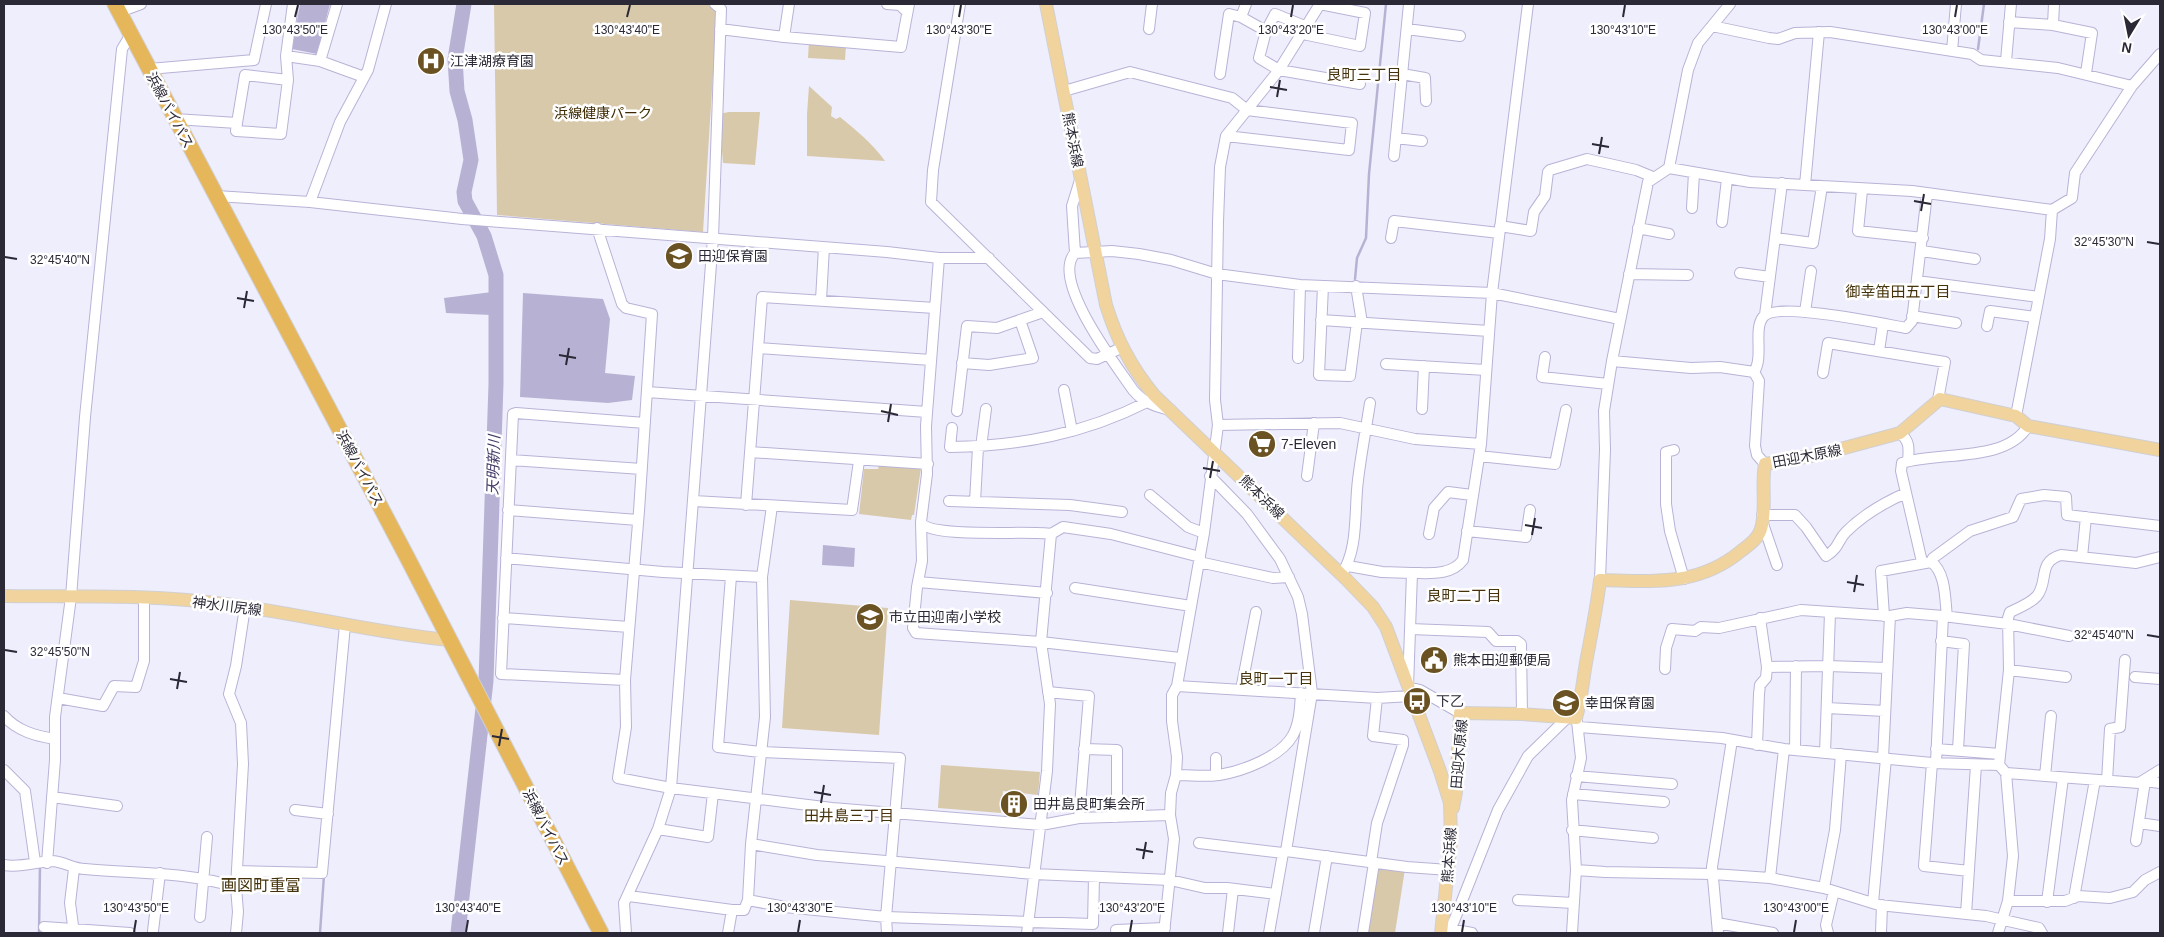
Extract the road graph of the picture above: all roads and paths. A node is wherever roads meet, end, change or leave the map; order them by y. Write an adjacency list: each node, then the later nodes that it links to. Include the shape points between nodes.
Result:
1 (141, 4): 19 (street)
2 (266, 4): 40 (street, via 254,60)
3 (293, 4): 37 (street)
4 (337, 4): 38 (street)
5 (386, 4): 45 (street)
6 (789, 4): 34 (street)
7 (887, 4): 21 (street)
8 (960, 4): 86 (street, via 933,170 931,202)
9 (1046, 4): 49 (main road, 熊本浜線)
10 (1152, 4): 27 (street)
11 (1246, 4): 22 (street)
12 (1320, 4): 29 (street); 29 (street, via 1365,13 1360,46)
13 (1410, 4): 28 (street)
14 (1528, 4): 75 (street)
15 (1730, 4): 25 (street)
16 (1956, 4): 35 (street)
17 (2011, 4): 23 (street)
18 (2054, 4): 24 (street)
19 (119, 6): 32 (highway, 浜線バイパス)
20 (720, 6): 26 (street)
21 (905, 6): 34 (street, via 900,47)
22 (1241, 17): 30 (street); 42 (street, via 1230,14)
23 (2009, 22): 24 (street); 39 (street)
24 (2053, 25): 44 (street, via 2092,33)
25 (1712, 26): 31 (street, via 1778,39 1795,33); 58 (street, via 1698,43 1688,70)
26 (720, 29): 34 (street); 77 (street)
27 (1149, 29)
28 (1407, 29): 33 (street); 43 (street)
29 (1305, 30): 30 (street, via 1275,14); 41 (street)
30 (1266, 31): 41 (street, via 1259,58)
31 (1820, 32): 35 (street); 64 (street)
32 (131, 34): 40 (highway, 浜線バイパス); 206 (street, via 122,49 85,417)
33 (1460, 36)
34 (784, 38)
35 (1952, 51): 39 (street, via 1972,54 1981,60)
36 (2160, 54): 48 (street)
37 (286, 56): 38 (street); 46 (street)
38 (320, 61): 45 (street)
39 (2006, 61): 44 (street)
40 (149, 69): 52 (highway, 浜線バイパス)
41 (1279, 70): 47 (street); 51 (street)
42 (1220, 74)
43 (1402, 74): 50 (street, via 1425,78); 55 (street)
44 (2086, 74): 48 (street)
45 (364, 77): 69 (street, via 340,122)
46 (288, 80): 53 (street, via 245,75); 53 (street, via 281,134 236,131)
47 (1360, 84)
48 (2132, 86): 71 (street, via 2076,173 2072,198)
49 (1064, 91): 51 (street, via 1130,72 1232,98); 60 (main road, 熊本浜線)
50 (1426, 102)
51 (1247, 110): 54 (street); 54 (street, via 1352,123 1349,150)
52 (174, 119): 53 (street); 68 (highway, 浜線バイパス)
53 (237, 122)
54 (1226, 136): 90 (street, via 1220,167)
55 (1396, 138): 56 (street); 57 (street)
56 (1422, 141)
57 (1394, 156)
58 (1670, 168): 59 (street); 61 (street)
59 (1694, 173): 62 (street); 70 (street)
60 (1080, 177): 82 (main road, 熊本浜線); 84 (street, via 1072,206)
61 (1653, 177): 74 (street, via 1648,182); 75 (street, via 1586,159 1550,170 1545,196 1534,212 1531,231)
62 (1727, 179): 63 (street); 72 (street)
63 (1782, 183): 64 (street); 79 (street)
64 (1805, 185): 65 (street)
65 (1822, 186): 66 (street); 79 (street, via 1813,243)
66 (1862, 190): 67 (street); 80 (street, via 1858,231)
67 (1927, 194): 71 (street); 80 (street)
68 (216, 196): 69 (street); 221 (highway, 浜線バイパス)
69 (310, 202): 73 (street, via 462,219)
70 (1692, 208)
71 (2052, 210): 99 (street)
72 (1722, 222)
73 (597, 228): 77 (street); 131 (street, via 622,304 626,308 652,314)
74 (1638, 228): 76 (street); 91 (street)
75 (1499, 229): 78 (street, via 1394,221); 98 (street)
76 (1669, 234)
77 (713, 238): 81 (street); 132 (street)
78 (1391, 238)
79 (1775, 238): 93 (street)
80 (1923, 238): 83 (street)
81 (824, 247): 85 (street); 100 (street)
82 (1096, 251): 84 (street); 90 (street, via 1171,260); 116 (main road, 熊本浜線, via 1106,305)
83 (1922, 251): 87 (street); 94 (street)
84 (1075, 253): 118 (street, via 1069,268 1072,290)
85 (939, 258): 86 (street); 101 (street)
86 (989, 258): 102 (street)
87 (1975, 259)
88 (1811, 271): 103 (street)
89 (1740, 273): 93 (street)
90 (1217, 274): 95 (street); 146 (street, via 1215,400)
91 (1629, 274): 92 (street); 107 (street)
92 (1688, 275)
93 (1770, 277): 104 (street)
94 (1917, 281): 99 (street); 105 (street)
95 (1300, 285): 96 (street); 120 (street)
96 (1323, 286): 97 (street); 109 (street)
97 (1356, 286): 98 (street); 110 (street)
98 (1492, 293): 107 (street); 114 (street)
99 (2039, 297): 106 (street)
100 (821, 300): 101 (street); 115 (street, via 762,296)
101 (935, 308): 121 (street)
102 (1043, 312): 108 (street); 118 (street, via 1090,358 1097,359)
103 (1805, 312): 104 (street, via 1778,310); 112 (street)
104 (1765, 315): 127 (street, via 1761,323 1758,366)
105 (1912, 316): 111 (street); 112 (street, via 1906,328)
106 (2035, 317): 113 (street, via 1990,311); 143 (street)
107 (1620, 319): 122 (street)
108 (1020, 320): 123 (street, via 997,328 966,326); 123 (street, via 1033,358 989,365)
109 (1321, 320): 110 (street); 110 (street, via 1319,374 1350,376)
110 (1359, 322): 114 (street)
111 (1956, 323)
112 (1883, 324): 117 (street)
113 (1987, 326)
114 (1489, 331): 126 (street)
115 (759, 348): 121 (street); 133 (street)
116 (1121, 348): 118 (street); 139 (main road, 熊本浜線, via 1137,374)
117 (1879, 351): 128 (street, via 1828,343); 134 (street, via 1945,362)
118 (1109, 353): 135 (street, via 1133,390)
119 (1545, 357): 129 (street, via 1542,376)
120 (1298, 358)
121 (931, 360): 142 (street)
122 (1612, 360): 127 (street); 129 (street)
123 (962, 363): 141 (street)
124 (1386, 364): 125 (street)
125 (1424, 366): 126 (street); 138 (street)
126 (1486, 370): 152 (street)
127 (1754, 372): 163 (street, via 1759,380 1755,446 1757,455)
128 (1823, 372)
129 (1608, 384): 201 (street, via 1604,412 1606,450)
130 (1064, 390): 150 (street)
131 (647, 392): 132 (street); 144 (street)
132 (700, 395): 133 (street); 170 (street)
133 (755, 399): 142 (street); 157 (street)
134 (1938, 400): 143 (main road, via 1946,399); 151 (main road, 田迎木原線)
135 (1147, 402): 139 (street); 150 (street)
136 (1370, 403): 149 (street)
137 (986, 409): 153 (street)
138 (1422, 409)
139 (1170, 410): 154 (main road, 熊本浜線)
140 (1566, 410): 158 (street, via 1555,464)
141 (957, 411)
142 (927, 412): 162 (street)
143 (2016, 416): 147 (main road)
144 (645, 423): 159 (street, via 516,412 513,414); 164 (street)
145 (1314, 423): 146 (street); 149 (street); 166 (street)
146 (1218, 425): 154 (street)
147 (2028, 426): 156 (main road); 161 (street, via 2021,437 1997,449)
148 (952, 428): 153 (street, via 950,447)
149 (1366, 428): 152 (street, via 1416,438); 194 (street)
150 (1072, 431): 153 (street)
151 (1900, 433): 161 (street, via 1907,438); 163 (main road, 田迎木原線, via 1822,454)
152 (1481, 444): 158 (street)
153 (979, 447): 172 (street)
154 (1213, 450): 165 (street); 194 (main road, 熊本浜線)
155 (1674, 450): 200 (street, via 1666,452 1666,504)
156 (2160, 450)
157 (750, 452): 160 (street); 173 (street)
158 (1479, 456): 169 (street)
159 (511, 460): 164 (street); 175 (street)
160 (860, 461): 162 (street); 174 (street, via 852,510)
161 (1908, 462): 167 (street, via 1902,463 1901,471)
162 (928, 464): 181 (street)
163 (1765, 464): 179 (main road, 田迎木原線)
164 (642, 469): 180 (street)
165 (1210, 476): 184 (street); 198 (street, via 1247,514)
166 (1307, 476)
167 (1906, 493): 179 (street, via 1877,505 1844,534 1836,549 1826,556 1795,516); 191 (street)
168 (1150, 495): 184 (street, via 1188,527)
169 (1472, 495): 183 (street); 186 (street, via 1448,492 1434,508)
170 (694, 501): 173 (street); 195 (street)
171 (949, 501): 172 (street)
172 (975, 502): 177 (street, via 1070,505)
173 (746, 504): 174 (street)
174 (772, 506): 199 (street)
175 (508, 510): 180 (street); 189 (street)
176 (1530, 510): 183 (street, via 1526,538)
177 (1122, 512)
178 (2086, 517): 182 (street); 188 (street); 191 (street, via 2067,515 2066,497 2028,497 2021,500 2013,517 1970,531)
179 (1762, 518): 192 (street); 200 (main road, 田迎木原線, via 1756,539 1730,560 1714,570)
180 (638, 520): 193 (street)
181 (921, 522): 185 (street, via 927,528 968,532); 202 (street, via 922,561)
182 (2160, 526)
183 (1467, 531): 196 (street, via 1458,567 1441,572)
184 (1204, 533): 190 (street)
185 (1052, 534): 190 (street, via 1063,527 1112,534); 204 (street)
186 (1429, 534)
187 (2160, 556): 188 (street, via 2136,563)
188 (2082, 557): 216 (street, via 2060,555 2052,558 2046,565 2041,590 2036,597 2010,612)
189 (506, 558): 193 (street); 214 (street)
190 (1200, 560): 198 (street, via 1273,578); 208 (street)
191 (1926, 562): 212 (street, via 1881,571); 213 (street, via 1941,573)
192 (1777, 565)
193 (634, 569): 195 (street); 218 (street)
194 (1345, 570): 196 (street); 238 (main road, 熊本浜線, via 1386,627)
195 (687, 573): 197 (street); 279 (street)
196 (1412, 573): 219 (street)
197 (732, 576): 199 (street); 258 (street, via 718,747)
198 (1289, 577): 240 (street, via 1302,614)
199 (762, 578): 258 (street, via 765,717)
200 (1684, 578): 201 (main road, 田迎木原線, via 1667,582)
201 (1600, 580): 249 (main road, via 1583,695)
202 (918, 582): 204 (street); 223 (street, via 913,628 916,633)
203 (1074, 588): 208 (street)
204 (1047, 593): 223 (street)
205 (4, 596): 206 (main road, 神水川尻線)
206 (71, 597): 207 (main road, 神水川尻線); 241 (street)
207 (144, 599): 209 (main road, 神水川尻線, via 190,600); 241 (street, via 144,661 136,687 114,686 103,706)
208 (1190, 606): 224 (street)
209 (245, 607): 217 (main road, 神水川尻線); 313 (street, via 229,694 240,723 243,764)
210 (1256, 612): 237 (street)
211 (1830, 613): 212 (street); 215 (street, via 1801,610); 227 (street)
212 (1887, 616): 213 (street, via 1907,613); 229 (street)
213 (1945, 616): 216 (street); 222 (street)
214 (503, 618): 218 (street); 235 (street, via 501,674)
215 (1760, 618): 228 (street); 230 (street, via 1719,628 1672,629 1666,648)
216 (2008, 624): 220 (street); 231 (street)
217 (345, 625): 221 (main road, 神水川尻線); 288 (street)
218 (629, 627): 235 (street)
219 (1410, 629): 238 (street); 246 (street, via 1488,632 1496,641 1517,641 1521,644)
220 (2069, 636)
221 (449, 640): 350 (highway, 浜線バイパス)
222 (1942, 641): 253 (street); 257 (street, via 1964,644)
223 (1041, 642): 224 (street); 239 (street)
224 (1180, 658): 236 (street)
225 (2125, 660): 275 (street, via 2120,727 2110,730)
226 (1796, 666): 227 (street); 228 (street); 256 (street)
227 (1828, 666): 229 (street); 243 (street)
228 (1767, 667): 252 (street, via 1766,678 1760,685)
229 (1888, 668): 244 (street)
230 (1666, 669)
231 (2009, 670): 232 (street); 261 (street)
232 (2066, 677)
233 (2135, 677): 234 (street)
234 (2160, 679)
235 (625, 680): 279 (street, via 626,727 618,778)
236 (1177, 686): 237 (street); 269 (street, via 1172,695)
237 (1241, 690): 240 (street)
238 (1410, 691): 242 (street); 245 (street, via 1420,690); 289 (main road, 熊本浜線, via 1440,771)
239 (1048, 692): 254 (street, via 1089,696); 294 (street, via 1047,771)
240 (1306, 693): 242 (street); 270 (street, via 1287,744 1259,761); 303 (street)
241 (58, 698): 250 (street)
242 (1377, 698): 307 (street, via 1373,736 1403,740 1403,745 1377,823)
243 (1827, 708): 244 (street); 259 (street)
244 (1885, 711): 263 (street)
245 (1460, 713): 246 (main road, 田迎木原線); 289 (main road, 田迎木原線, via 1456,792)
246 (1522, 714): 249 (main road, 田迎木原線)
247 (4, 716): 250 (street, via 20,729)
248 (2051, 716): 272 (street)
249 (1574, 721): 251 (street); 271 (street, via 1581,758); 347 (street, via 1528,756 1498,810)
250 (55, 739): 282 (street)
251 (1732, 740): 252 (street); 318 (street)
252 (1757, 745): 255 (street)
253 (1936, 748): 257 (street); 264 (street)
254 (1084, 749): 291 (street, via 1117,750); 292 (street)
255 (1784, 749): 256 (street); 321 (street)
256 (1795, 750): 259 (street)
257 (1958, 750): 261 (street)
258 (760, 752): 283 (street); 287 (street, via 900,758)
259 (1825, 753): 260 (street)
260 (1841, 754): 263 (street); 325 (street)
261 (2000, 754): 266 (street)
262 (1216, 758): 270 (street)
263 (1884, 758): 264 (street); 334 (street)
264 (1934, 762): 265 (street); 314 (street, via 1924,866)
265 (1976, 765): 266 (street); 314 (street)
266 (2002, 769): 272 (street); 331 (street, via 2013,856)
267 (4, 770): 305 (street, via 25,791)
268 (2160, 770): 276 (street)
269 (1176, 775): 270 (street); 290 (street)
270 (1216, 775)
271 (1576, 776): 278 (street); 281 (street)
272 (2045, 776): 273 (street)
273 (2063, 778): 274 (street); 332 (street)
274 (2095, 780): 275 (street); 328 (street)
275 (2107, 781): 276 (street)
276 (2146, 781): 277 (street); 293 (street)
277 (2160, 783)
278 (1672, 784)
279 (671, 788): 280 (street); 296 (street)
280 (714, 794): 283 (street); 296 (street, via 708,837)
281 (1573, 794): 284 (street); 297 (street)
282 (52, 797): 285 (street); 308 (street)
283 (756, 799): 287 (street); 302 (street)
284 (1664, 802)
285 (117, 806)
286 (295, 810): 288 (street)
287 (895, 812): 294 (street); 306 (street)
288 (328, 814): 313 (street, via 322,873)
289 (1451, 814): 311 (main road, 熊本浜線)
290 (1170, 815): 291 (street); 322 (street, via 1174,839)
291 (1117, 817): 292 (street)
292 (1079, 818): 294 (street)
293 (2138, 823): 295 (street); 300 (street)
294 (1041, 825): 317 (street)
295 (2160, 826)
296 (658, 829): 327 (street)
297 (1572, 830): 299 (street); 312 (street)
298 (207, 837): 320 (street)
299 (1653, 838)
300 (2136, 841)
301 (1200, 843): 303 (street)
302 (751, 844): 306 (street, via 817,855); 329 (street)
303 (1284, 852): 304 (street); 326 (street)
304 (1327, 856): 307 (street); 356 (street)
305 (35, 862): 308 (street); 309 (street, via 30,866)
306 (892, 862): 317 (street); 338 (street)
307 (1372, 862): 311 (street); 357 (street)
308 (47, 863): 310 (street, via 52,861)
309 (4, 865)
310 (74, 868): 316 (street); 345 (street, via 70,904)
311 (1449, 870): 347 (main road, 熊本浜線)
312 (1576, 870): 318 (street); 333 (street)
313 (237, 871): 323 (street)
314 (1969, 871): 336 (street)
315 (2160, 872): 328 (street, via 2133,892 2110,898)
316 (160, 873): 320 (street); 343 (street)
317 (1034, 874): 319 (street); 341 (street)
318 (1712, 874): 321 (street); 342 (street)
319 (1094, 877): 322 (street); 341 (street, via 1093,924)
320 (204, 878): 323 (street); 337 (street)
321 (1770, 878): 325 (street)
322 (1170, 880): 324 (street, via 1205,888); 346 (street)
323 (236, 887): 349 (street)
324 (1233, 889): 326 (street); 354 (street)
325 (1829, 889): 334 (street); 361 (street)
326 (1276, 894): 355 (street)
327 (629, 896): 335 (street); 351 (street, via 624,903)
328 (2074, 898): 332 (street)
329 (748, 900): 335 (street, via 744,910); 338 (street)
330 (1518, 900): 333 (street)
331 (2008, 901): 332 (street); 339 (street)
332 (2047, 902)
333 (1574, 903): 359 (street)
334 (1878, 904): 336 (street); 362 (street)
335 (732, 910): 352 (street)
336 (1966, 914): 339 (street)
337 (200, 917)
338 (886, 917): 341 (street, via 969,919); 353 (street)
339 (2001, 920): 363 (street); 364 (street, via 2039,928)
340 (44, 927): 345 (street)
341 (1028, 928)
342 (1718, 928): 360 (street)
343 (153, 930)
344 (1116, 930): 346 (street)
345 (74, 931): 348 (street)
346 (1165, 931)
347 (1445, 932): 358 (street)
348 (130, 933)
349 (236, 933)
350 (601, 933)
351 (626, 933)
352 (728, 933)
353 (887, 933)
354 (1228, 933)
355 (1269, 933)
356 (1314, 933)
357 (1363, 933)
358 (1472, 933)
359 (1572, 933)
360 (1773, 933)
361 (1828, 933)
362 (1881, 933)
363 (1998, 933)
364 (2042, 933)

